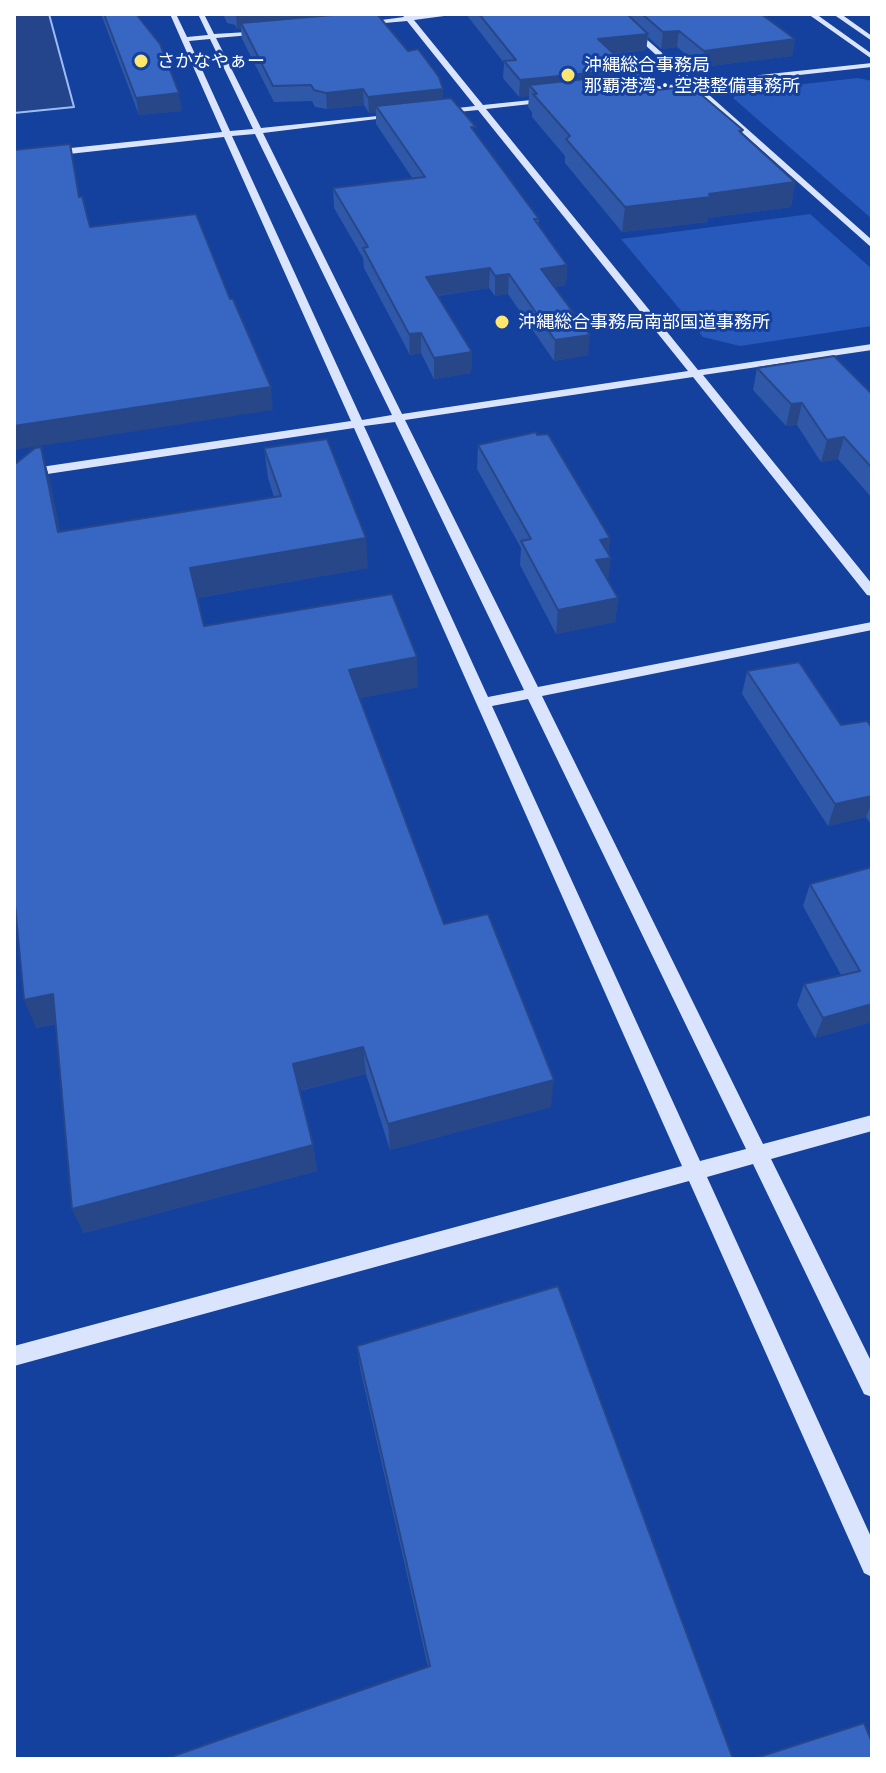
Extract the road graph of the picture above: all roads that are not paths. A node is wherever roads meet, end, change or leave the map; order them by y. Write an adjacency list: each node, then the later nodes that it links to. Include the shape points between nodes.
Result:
1 (173, 14): 11 (street)
2 (201, 14): 10 (street)
3 (456, 14): 7 (street)
4 (614, 14): 15 (street)
5 (811, 14): 13 (street)
6 (836, 14): 12 (street)
7 (406, 16): 8 (street); 18 (street)
8 (358, 23)
9 (270, 31): 10 (street)
10 (212, 36): 11 (street); 21 (street)
11 (184, 39): 22 (street)
12 (872, 39)
13 (872, 57)
14 (872, 65): 15 (street)
15 (692, 84): 16 (street); 24 (street)
16 (631, 91)
17 (554, 99): 18 (street)
18 (480, 107): 19 (street); 26 (street)
19 (426, 113)
20 (410, 115): 21 (street)
21 (258, 131): 22 (street); 27 (street)
22 (227, 135): 23 (street); 28 (street)
23 (14, 157)
24 (872, 245)
25 (872, 347): 26 (street)
26 (696, 374): 27 (street); 30 (street)
27 (399, 418): 28 (street); 32 (street)
28 (356, 424): 29 (street); 33 (street)
29 (14, 475)
30 (872, 592)
31 (872, 626): 32 (street)
32 (533, 693): 33 (street); 35 (street)
33 (482, 703): 36 (street)
34 (872, 1123): 35 (street)
35 (758, 1154): 36 (street); 38 (street)
36 (692, 1171): 37 (street); 39 (street)
37 (14, 1356)
38 (872, 1386)
39 (872, 1565)

